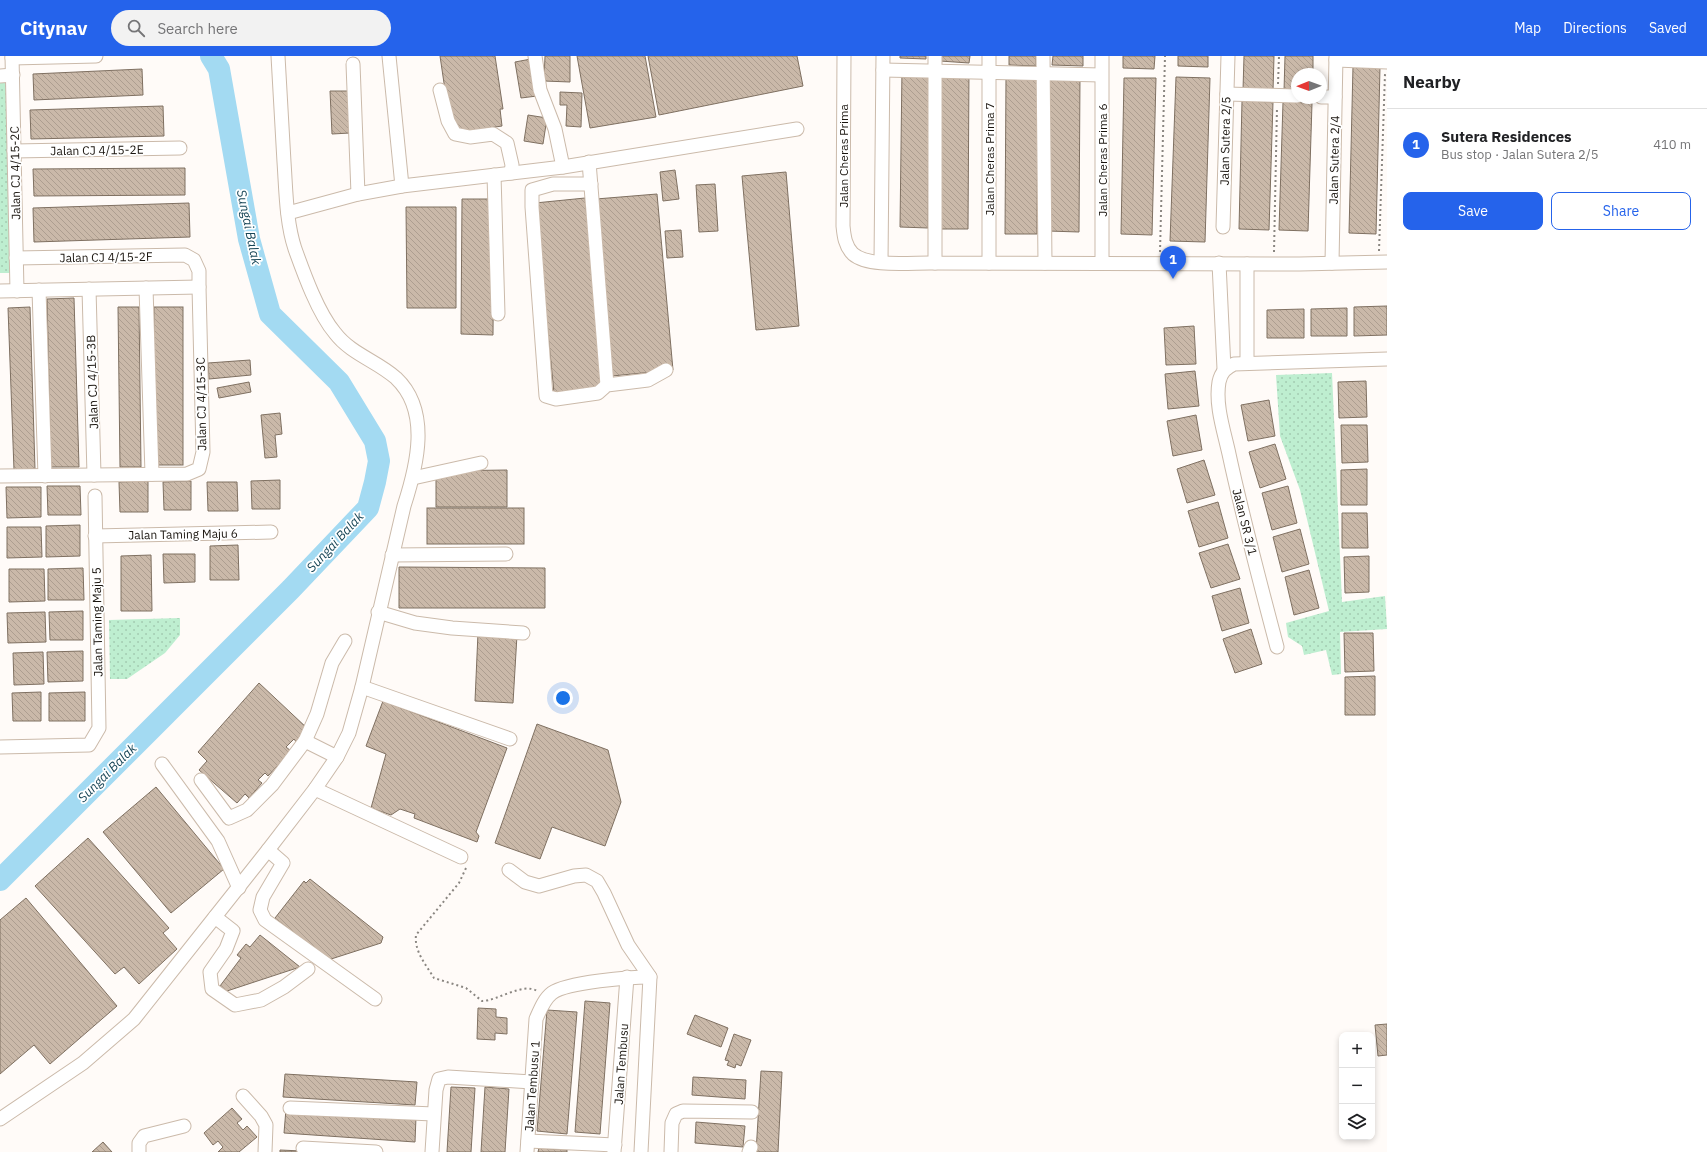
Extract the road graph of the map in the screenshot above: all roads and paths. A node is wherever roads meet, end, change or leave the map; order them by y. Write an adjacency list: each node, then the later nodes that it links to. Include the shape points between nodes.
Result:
1 (96, 56): 14 (street)
2 (278, 56): 40 (street)
3 (390, 56): 38 (street)
4 (535, 56): 34 (street, via 540,90 555,129)
5 (844, 56): 44 (street, Jalan Cheras Prima, via 845,242 853,254 864,260)
6 (883, 56): 18 (street)
7 (935, 56): 19 (street)
8 (989, 56): 20 (street, Jalan Cheras Prima 7)
9 (1043, 56): 21 (street)
10 (1102, 56): 23 (street, Jalan Cheras Prima 6)
11 (1165, 56): 50 (path)
12 (1228, 56): 25 (street, Jalan Sutera 2/5)
13 (1279, 56): 26 (path)
14 (12, 57): 22 (street, Jalan CJ 4/15-2C)
15 (1336, 58): 16 (street); 29 (street, Jalan Sutera 2/4)
16 (1386, 62): 46 (path)
17 (353, 64): 39 (street)
18 (883, 70): 19 (street); 44 (street)
19 (934, 71): 20 (street); 45 (street)
20 (989, 72): 21 (street); 47 (street, Jalan Cheras Prima 7)
21 (1043, 73): 23 (street); 48 (street)
22 (6, 75): 32 (street, Jalan CJ 4/15-2C)
23 (1101, 75): 49 (street, Jalan Cheras Prima 6)
24 (440, 90): 35 (street, via 448,121 455,134 470,137 493,134 507,143 512,165)
25 (1227, 94): 26 (street); 41 (street, Jalan Sutera 2/5)
26 (1278, 96): 27 (street); 54 (path)
27 (1291, 96)
28 (1327, 97): 29 (street)
29 (1335, 97): 52 (street, Jalan Sutera 2/4)
30 (796, 129): 33 (street)
31 (180, 148): 32 (street, Jalan CJ 4/15-2E)
32 (14, 152): 42 (street, Jalan CJ 4/15-2C)
33 (589, 162): 34 (street); 37 (street)
34 (563, 166): 35 (street)
35 (511, 173): 36 (street)
36 (494, 175): 38 (street); 61 (street)
37 (591, 184): 66 (street); 66 (street, via 553,184 532,190 546,396 556,398 598,393)
38 (402, 186): 39 (street)
39 (358, 194): 40 (street)
40 (288, 214): 72 (street, via 295,247 304,271 322,312 335,333 352,350 396,378 408,393 415,413 418,435 418,456)
41 (1223, 227)
42 (16, 258): 43 (street, Jalan CJ 4/15-2F, via 185,255); 60 (street, Jalan CJ 4/15-2C)
43 (194, 260): 55 (street, Jalan CJ 4/15-3C)
44 (881, 262): 45 (street)
45 (935, 262): 47 (street)
46 (1383, 262): 52 (street)
47 (989, 263): 48 (street)
48 (1045, 263): 49 (street)
49 (1102, 263): 50 (street)
50 (1160, 263): 51 (street)
51 (1219, 263): 53 (street); 64 (street, Jalan SR 3/1)
52 (1332, 263): 54 (street)
53 (1247, 264): 54 (street); 63 (street)
54 (1273, 264)
55 (199, 287): 56 (street); 68 (street, Jalan CJ 4/15-3C, via 203,452 199,469 188,474)
56 (146, 288): 57 (street); 68 (street)
57 (89, 289): 58 (street); 69 (street, Jalan CJ 4/15-3B)
58 (39, 290): 60 (street); 71 (street)
59 (0, 291): 60 (street)
60 (17, 291)
61 (498, 314)
62 (1387, 359): 63 (street)
63 (1247, 362): 64 (street)
64 (1224, 369): 81 (street, Jalan SR 3/1, via 1219,380 1220,414 1243,518)
65 (666, 370): 66 (street, via 648,380)
66 (608, 385)
67 (481, 463): 72 (street)
68 (152, 474): 69 (street, Jalan CJ 4/15-3C)
69 (94, 475): 71 (street, Jalan CJ 4/15-3C)
70 (0, 476): 71 (street, Jalan CJ 4/15-3C)
71 (45, 476)
72 (413, 478): 77 (street)
73 (94, 496): 75 (street, Jalan Taming Maju 5)
74 (271, 532): 75 (street, Jalan Taming Maju 6)
75 (95, 536): 85 (street, Jalan Taming Maju 5, via 99,728 89,745)
76 (506, 554): 77 (street)
77 (392, 555): 78 (street)
78 (378, 612): 79 (street, via 422,624); 82 (street)
79 (523, 633)
80 (345, 641): 84 (street, via 332,663)
81 (1277, 647)
82 (362, 687): 83 (street); 86 (street, via 349,733)
83 (510, 739)
84 (306, 741): 86 (street); 88 (street, via 272,785 247,810 229,818)
85 (0, 747)
86 (337, 756): 89 (street)
87 (162, 764): 93 (street, via 218,841)
88 (201, 780)
89 (315, 789): 90 (street); 91 (street)
90 (268, 850): 93 (street); 98 (street, via 283,863 263,897 260,910 265,920)
91 (461, 857): 99 (path, via 466,867 459,883 416,935 415,944 434,978 466,988 482,1001 529,988 538,991)
92 (509, 870): 97 (street, via 525,882 539,886 574,876 586,875 597,881 628,945)
93 (239, 888): 94 (street)
94 (215, 918): 95 (street, via 233,931 226,949 210,972 212,989 235,1005 261,1000); 105 (street, via 134,1019 84,1063)
95 (308, 969)
96 (627, 977): 97 (street); 99 (street, via 568,987 552,993); 109 (street, Jalan Tembusu)
97 (650, 977): 115 (street)
98 (375, 999)
99 (547, 999): 100 (street, Jalan Tembusu 1, via 536,1019)
100 (532, 1082): 104 (street, via 448,1077 440,1079 436,1090); 107 (street, Jalan Tembusu 1)
101 (243, 1096): 112 (street, via 266,1125)
102 (290, 1108): 104 (street)
103 (752, 1112): 116 (street, via 683,1111 676,1114 672,1122)
104 (434, 1114): 114 (street)
105 (0, 1119)
106 (184, 1126): 111 (street, via 144,1136 139,1143)
107 (528, 1147): 109 (street)
108 (303, 1148): 110 (street)
109 (614, 1148)
110 (355, 1151): 113 (street)
111 (139, 1152)
112 (265, 1152)
113 (376, 1152)
114 (432, 1152)
115 (641, 1152)
116 (671, 1152)

